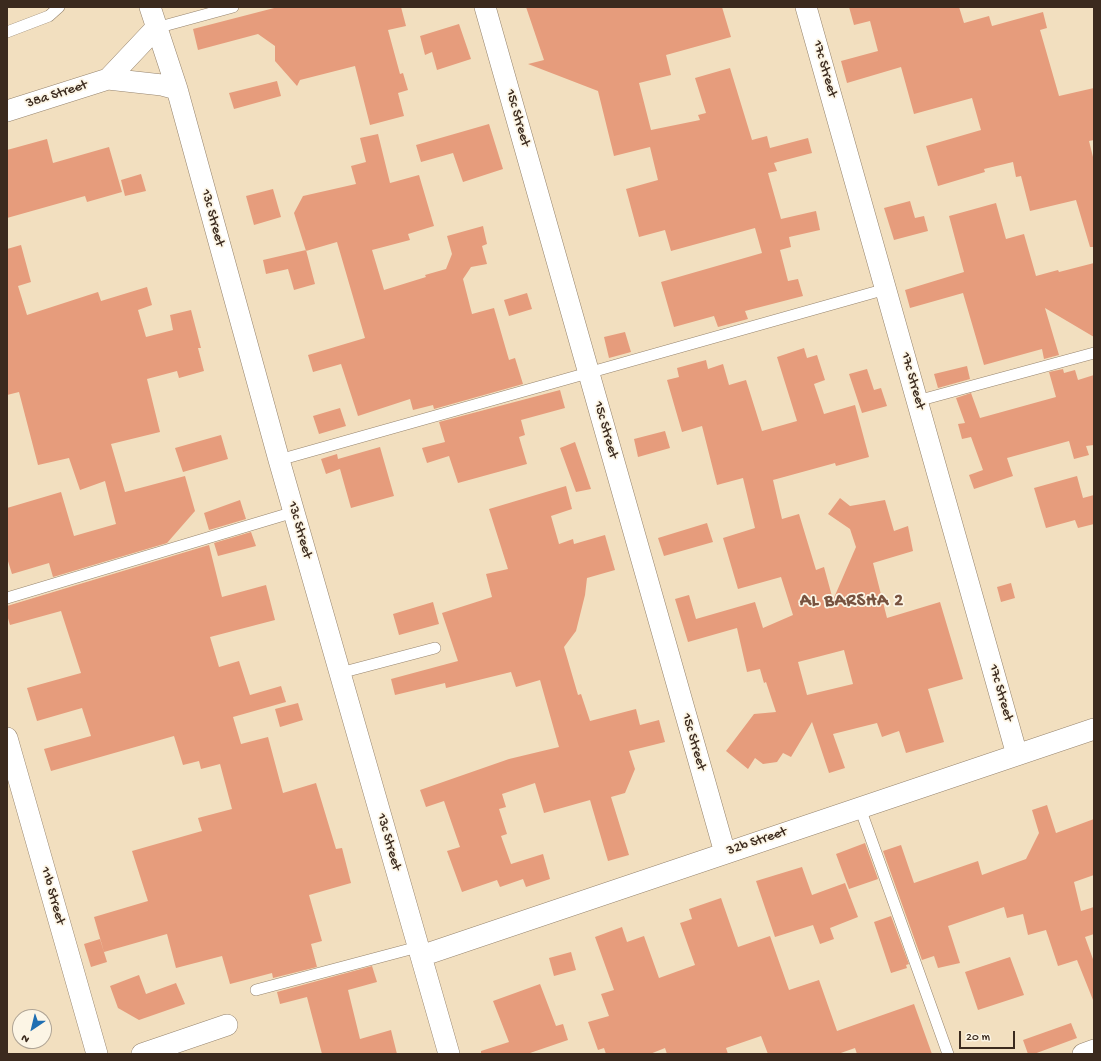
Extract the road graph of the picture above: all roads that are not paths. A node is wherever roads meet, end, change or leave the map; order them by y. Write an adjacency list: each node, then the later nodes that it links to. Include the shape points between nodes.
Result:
1 (59, 7): 7 (lane, via 49,16)
2 (150, 7): 6 (street, 13c Street)
3 (233, 7): 6 (lane)
4 (485, 7): 13 (street, 15c Street)
5 (806, 7): 11 (street, 17c Street)
6 (156, 28): 8 (street, 38a Street); 9 (street, 13c Street)
7 (7, 32)
8 (108, 79): 9 (street, 38a Street); 10 (street, 38a Street)
9 (177, 89): 15 (street, 13c Street)
10 (7, 111)
11 (886, 289): 13 (lane); 14 (street, 17c Street)
12 (1094, 353): 14 (lane)
13 (589, 374): 15 (lane); 25 (street, 15c Street)
14 (917, 401): 22 (street, 17c Street)
15 (279, 460): 16 (street, 13c Street)
16 (294, 512): 17 (lane); 19 (street, 13c Street)
17 (7, 598)
18 (435, 648): 19 (lane)
19 (340, 673): 26 (street, 13c Street)
20 (1094, 730): 22 (street, 32b Street)
21 (7, 738): 23 (street, 11b Street)
22 (1017, 755): 24 (street, 32b Street)
23 (10, 762): 30 (street, 11b Street)
24 (860, 808): 25 (street, 32b Street); 33 (lane)
25 (724, 854): 26 (street, 32b Street)
26 (420, 951): 27 (lane); 32 (street, 13c Street)
27 (256, 990)
28 (227, 1025): 31 (street)
29 (1094, 1050): 34 (street)
30 (97, 1054)
31 (142, 1054)
32 (449, 1054)
33 (948, 1054)
34 (1083, 1054)

